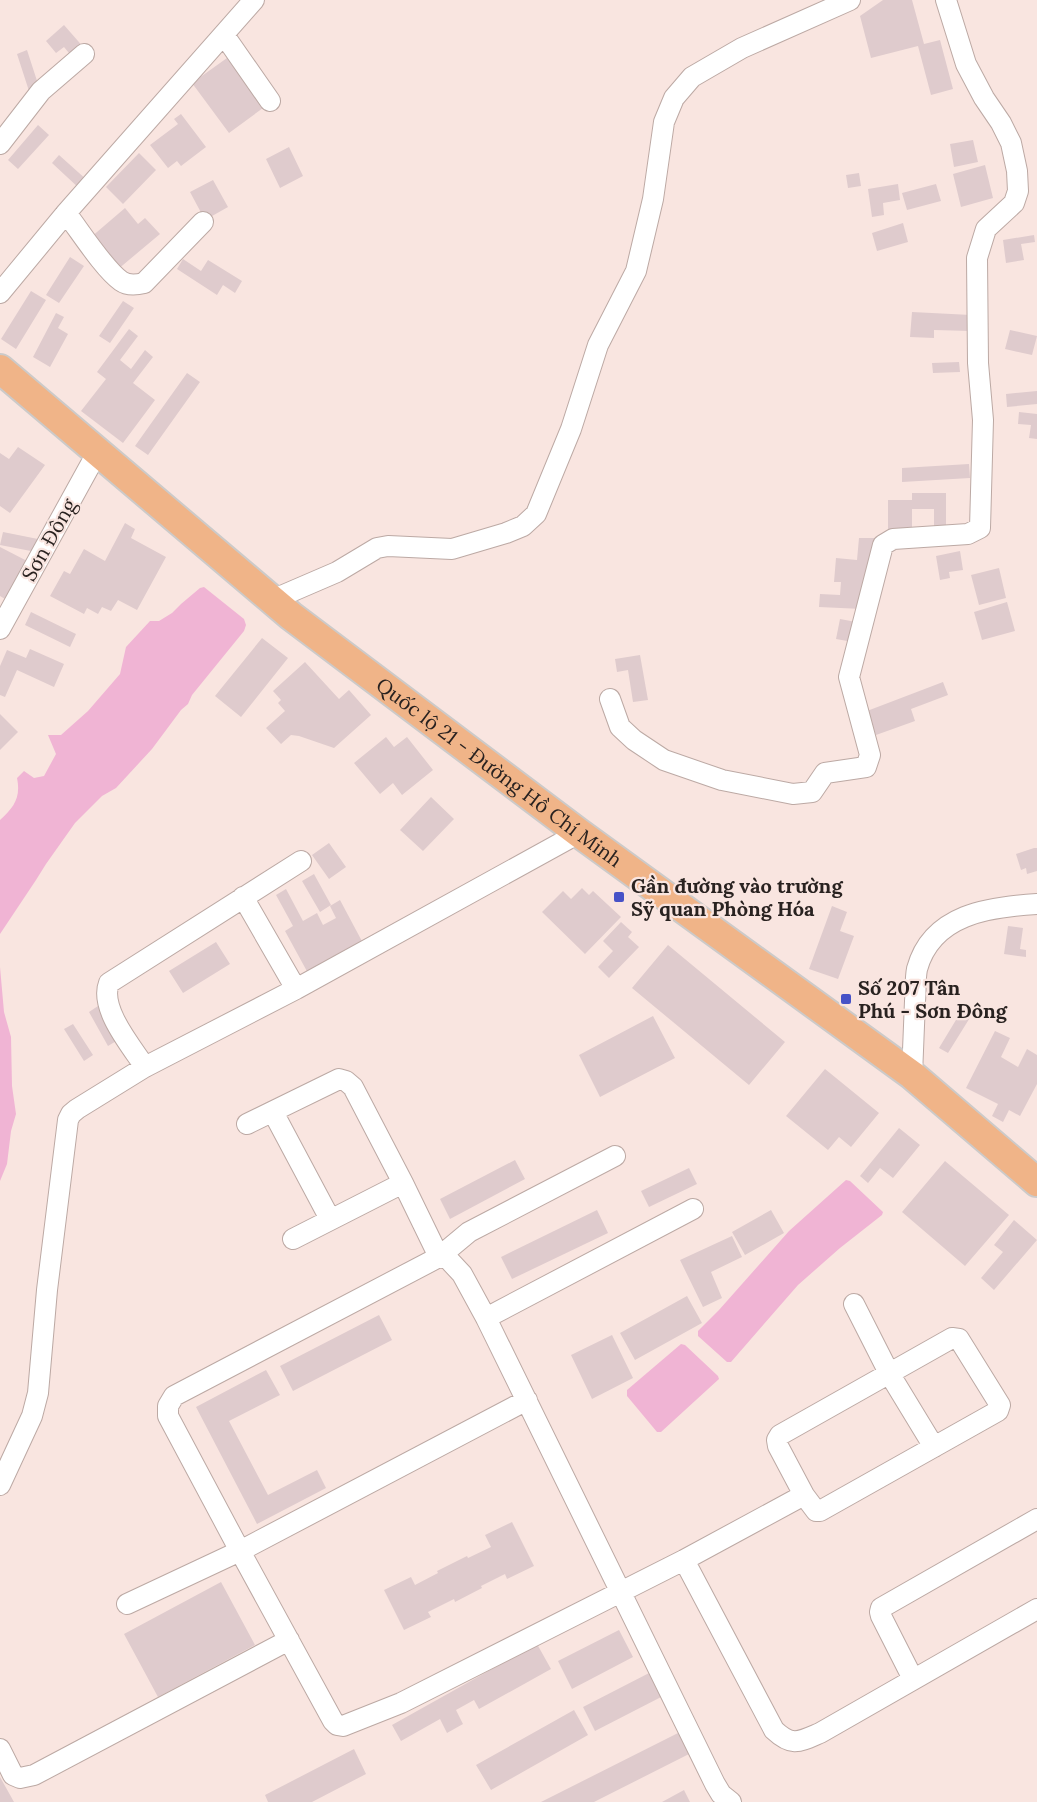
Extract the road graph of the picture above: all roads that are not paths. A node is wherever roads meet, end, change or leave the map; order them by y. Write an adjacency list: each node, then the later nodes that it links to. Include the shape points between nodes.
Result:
1 (254, 0): 4 (street)
2 (850, 0): 13 (street, via 742,48 692,77 674,98 664,122 653,199 636,271 598,345 572,429 536,514 523,526 452,549 377,548 337,572)
3 (946, 0): 15 (street, via 966,64 1011,143 1018,191 1014,203 986,229 977,258 983,420 980,528 968,534 893,539 883,545 849,677 870,755 866,767 825,773 812,792 793,794 722,780 664,760 633,740 620,727)
4 (224, 35): 6 (street); 8 (street)
5 (84, 54): 7 (street, via 41,91)
6 (270, 101)
7 (0, 144)
8 (66, 213): 9 (street, via 109,269 122,282 132,285 144,283); 10 (street)
9 (203, 222)
10 (0, 293)
11 (0, 369): 12 (highway, Quốc lộ 21 - Đường Hồ Chí Minh)
12 (98, 451): 13 (highway, Quốc lộ 21 - Đường Hồ Chí Minh); 14 (street, Sơn Đông)
13 (273, 600): 16 (highway, Quốc lộ 21 - Đường Hồ Chí Minh)
14 (0, 629)
15 (610, 699)
16 (579, 833): 20 (street); 22 (highway, Quốc lộ 21 - Đường Hồ Chí Minh)
17 (301, 861): 18 (street)
18 (243, 897): 20 (street); 21 (street, via 109,983 106,991 111,1012)
19 (1037, 904): 22 (street, via 962,917 935,936 916,971)
20 (297, 989): 21 (street)
21 (145, 1067): 37 (street, via 77,1108 68,1120 38,1393 32,1416)
22 (912, 1074): 26 (highway, Quốc lộ 21 - Đường Hồ Chí Minh)
23 (273, 1112): 24 (street); 27 (street, via 339,1079 346,1081); 29 (street)
24 (248, 1125)
25 (615, 1156): 31 (street, via 469,1232)
26 (1037, 1182)
27 (403, 1184): 29 (street); 31 (street)
28 (693, 1209): 33 (street)
29 (330, 1219): 30 (street)
30 (293, 1239)
31 (439, 1257): 33 (street, via 448,1259 462,1274); 40 (street, via 174,1396 168,1416)
32 (854, 1304): 34 (street)
33 (486, 1318): 35 (street)
34 (889, 1372): 36 (street); 36 (street, via 952,1338 959,1339 992,1391 1000,1405 998,1411); 38 (street, via 780,1435 778,1446)
35 (527, 1400): 40 (street); 42 (street)
36 (934, 1447): 38 (street, via 820,1511)
37 (0, 1485)
38 (804, 1495): 41 (street)
39 (1037, 1519): 46 (street, via 881,1608 880,1616)
40 (240, 1551): 43 (street); 45 (street)
41 (684, 1560): 42 (street); 46 (street, via 774,1730 783,1738 797,1743 820,1733)
42 (619, 1592): 45 (street, via 401,1703 343,1726 333,1721); 48 (street, via 715,1785)
43 (127, 1604)
44 (1037, 1609): 46 (street)
45 (289, 1640): 47 (street, via 34,1775 13,1775)
46 (913, 1679)
47 (0, 1749)
48 (731, 1802)

